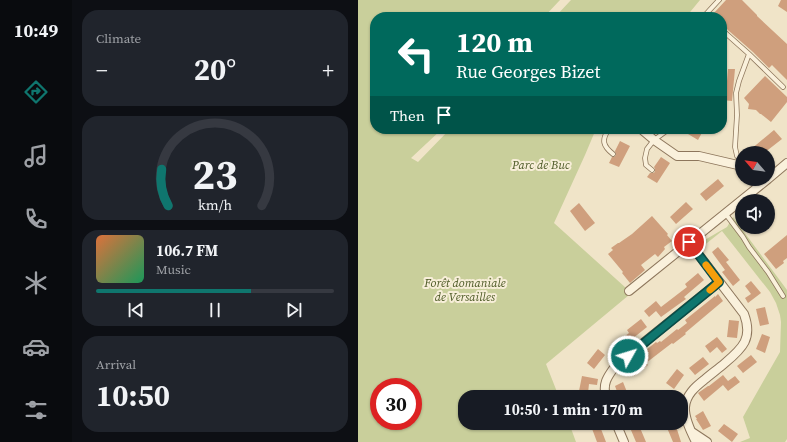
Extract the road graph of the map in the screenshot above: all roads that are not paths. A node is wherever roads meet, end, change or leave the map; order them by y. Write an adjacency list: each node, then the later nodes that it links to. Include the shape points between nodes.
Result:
1 (719, 0): 2 (lane)
2 (708, 12)
3 (727, 34): 4 (lane)
4 (749, 54): 5 (lane); 10 (lane, via 736,93)
5 (783, 87)
6 (606, 134): 11 (lane, via 604,141 606,148)
7 (647, 134): 9 (street)
8 (662, 134): 9 (lane)
9 (654, 140): 12 (street, via 677,156 699,156); 14 (lane, via 647,149 645,158 646,165)
10 (735, 146)
11 (613, 154)
12 (735, 164)
13 (787, 164): 15 (street)
14 (652, 170)
15 (775, 172)
16 (757, 186): 17 (street)
17 (725, 213): 18 (street); 21 (lane)
18 (689, 242): 19 (street); 20 (street)
19 (719, 282): 22 (street, via 616,365 607,377); 24 (street, via 744,314 748,323 747,335 744,345 737,353 695,387 688,397 685,407)
20 (629, 291)
21 (783, 296)
22 (605, 390)
23 (619, 430): 25 (street)
24 (692, 432): 26 (street); 27 (street)
25 (624, 442)
26 (696, 442)
27 (707, 442)

